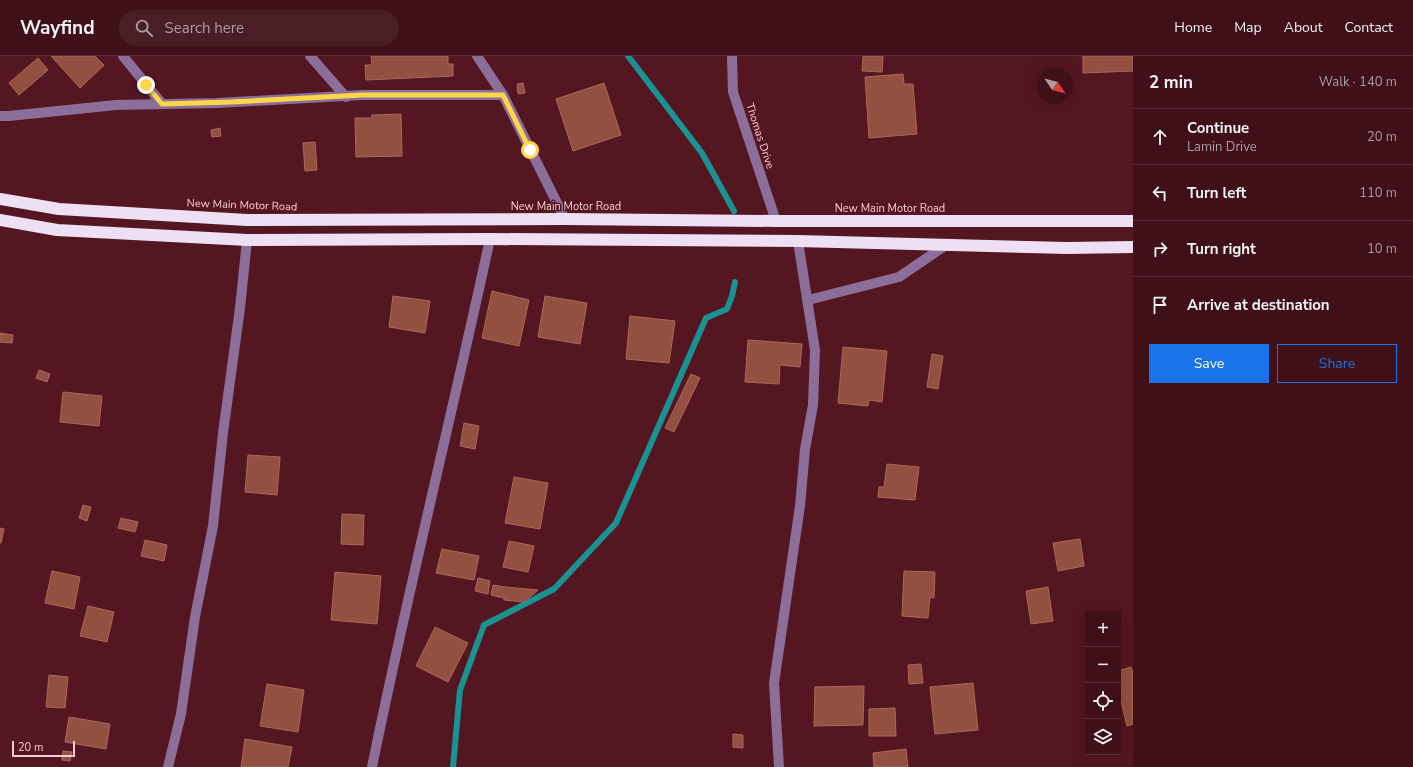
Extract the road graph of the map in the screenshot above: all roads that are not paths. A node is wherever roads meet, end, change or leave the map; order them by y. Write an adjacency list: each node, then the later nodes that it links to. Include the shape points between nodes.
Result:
1 (122, 56): 7 (street)
2 (310, 56): 6 (street)
3 (477, 56): 5 (street)
4 (732, 56): 12 (street, Thomas Drive, via 733,92)
5 (503, 95): 6 (street); 10 (street)
6 (346, 97): 7 (street)
7 (162, 104): 8 (street, via 116,105)
8 (0, 116)
9 (0, 199): 10 (highway, New Main Motor Road, via 58,209 247,220)
10 (564, 219): 12 (highway, New Main Motor Road)
11 (0, 220): 15 (highway, via 58,230)
12 (776, 221): 13 (highway, New Main Motor Road)
13 (1133, 221)
14 (490, 239): 15 (highway); 16 (highway); 21 (street)
15 (247, 240): 20 (street, via 213,526 195,617 181,714)
16 (798, 241): 17 (highway); 19 (street)
17 (946, 245): 18 (highway); 19 (street, via 899,277)
18 (1133, 247)
19 (808, 300): 22 (street, via 815,350 813,405 774,683)
20 (168, 767)
21 (372, 767)
22 (779, 767)

